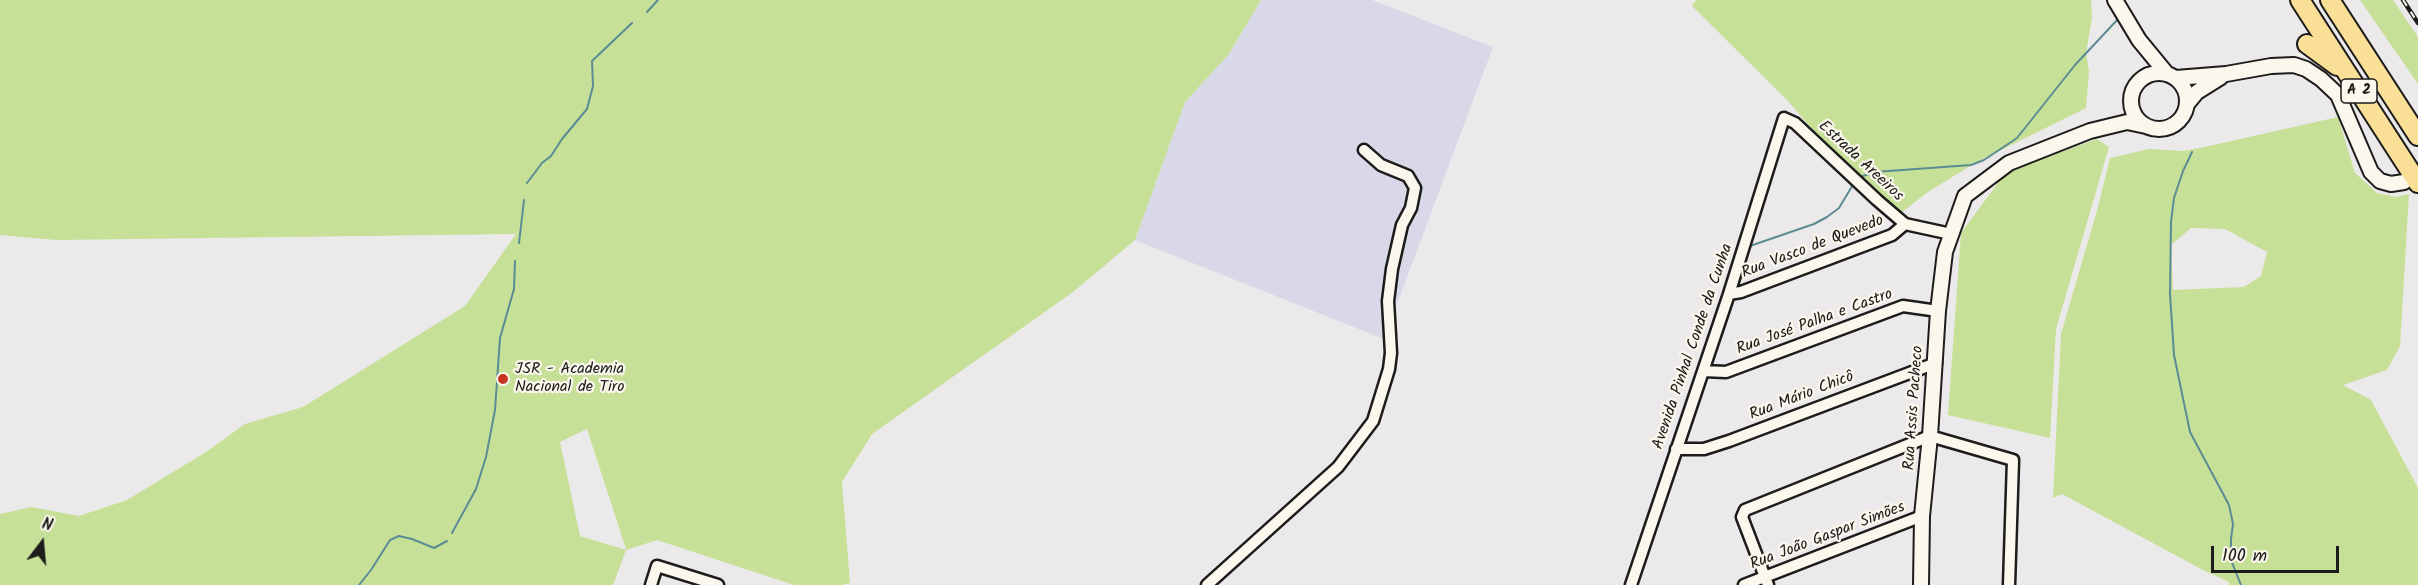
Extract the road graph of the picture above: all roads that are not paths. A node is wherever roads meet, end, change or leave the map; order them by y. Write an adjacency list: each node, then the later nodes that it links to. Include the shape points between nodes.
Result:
1 (2115, 0): 4 (street)
2 (2300, 0): 9 (highway, A 2)
3 (2330, 0): 15 (highway, A 2)
4 (2139, 40): 7 (street); 8 (street, via 2146,62)
5 (2307, 44): 9 (highway, via 2333,61)
6 (2226, 74): 7 (street); 11 (street, via 2202,88); 17 (street, via 2271,66 2306,69 2338,95 2371,172 2380,182)
7 (2172, 76): 8 (street, via 2149,74); 11 (street, via 2184,87)
8 (2144, 78): 10 (street, via 2133,90)
9 (2359, 91): 17 (highway, A 2)
10 (2131, 100): 13 (street, via 2138,120); 14 (street, via 2124,110)
11 (2187, 104): 13 (street, via 2175,124 2162,129)
12 (1785, 118): 18 (street, Estrada Areeiros); 20 (street, Avenida Pinhal Conde da Cunha)
13 (2146, 126): 14 (street, via 2127,122)
14 (2090, 131): 19 (street, Rua Assis Pacheco, via 2009,163 1965,196)
15 (2418, 136)
16 (1364, 150): 30 (street, via 1381,165 1408,176 1414,188 1392,268 1388,302 1391,353 1373,421 1338,466)
17 (2411, 182)
18 (1905, 224): 19 (street, Estrada Areeiros); 20 (street, Rua Vasco de Quevedo, via 1892,235)
19 (1951, 234): 21 (street, Rua Assis Pacheco)
20 (1729, 294): 23 (street, Avenida Pinhal Conde da Cunha)
21 (1938, 311): 22 (street, Rua Assis Pacheco); 23 (street, Rua José Palha e Castro, via 1903,306 1726,372)
22 (1936, 363): 24 (street, Rua Assis Pacheco); 25 (street, Rua Mário Chicô, via 1729,441 1704,449)
23 (1703, 371): 25 (street, Avenida Pinhal Conde da Cunha)
24 (1930, 436): 26 (street, Rua Assis Pacheco); 27 (street, via 1745,510 1742,517); 34 (street, via 2013,460)
25 (1676, 449): 31 (street, Avenida Pinhal Conde da Cunha)
26 (1922, 516): 27 (street, Rua João Gaspar Simões); 33 (street, Rua Assis Pacheco)
27 (1766, 581): 32 (street, Rua João Gaspar Simões)
28 (651, 585): 29 (street, via 657,566)
29 (718, 585)
30 (1207, 585)
31 (1631, 585)
32 (1744, 585)
33 (1921, 585)
34 (2009, 585)

